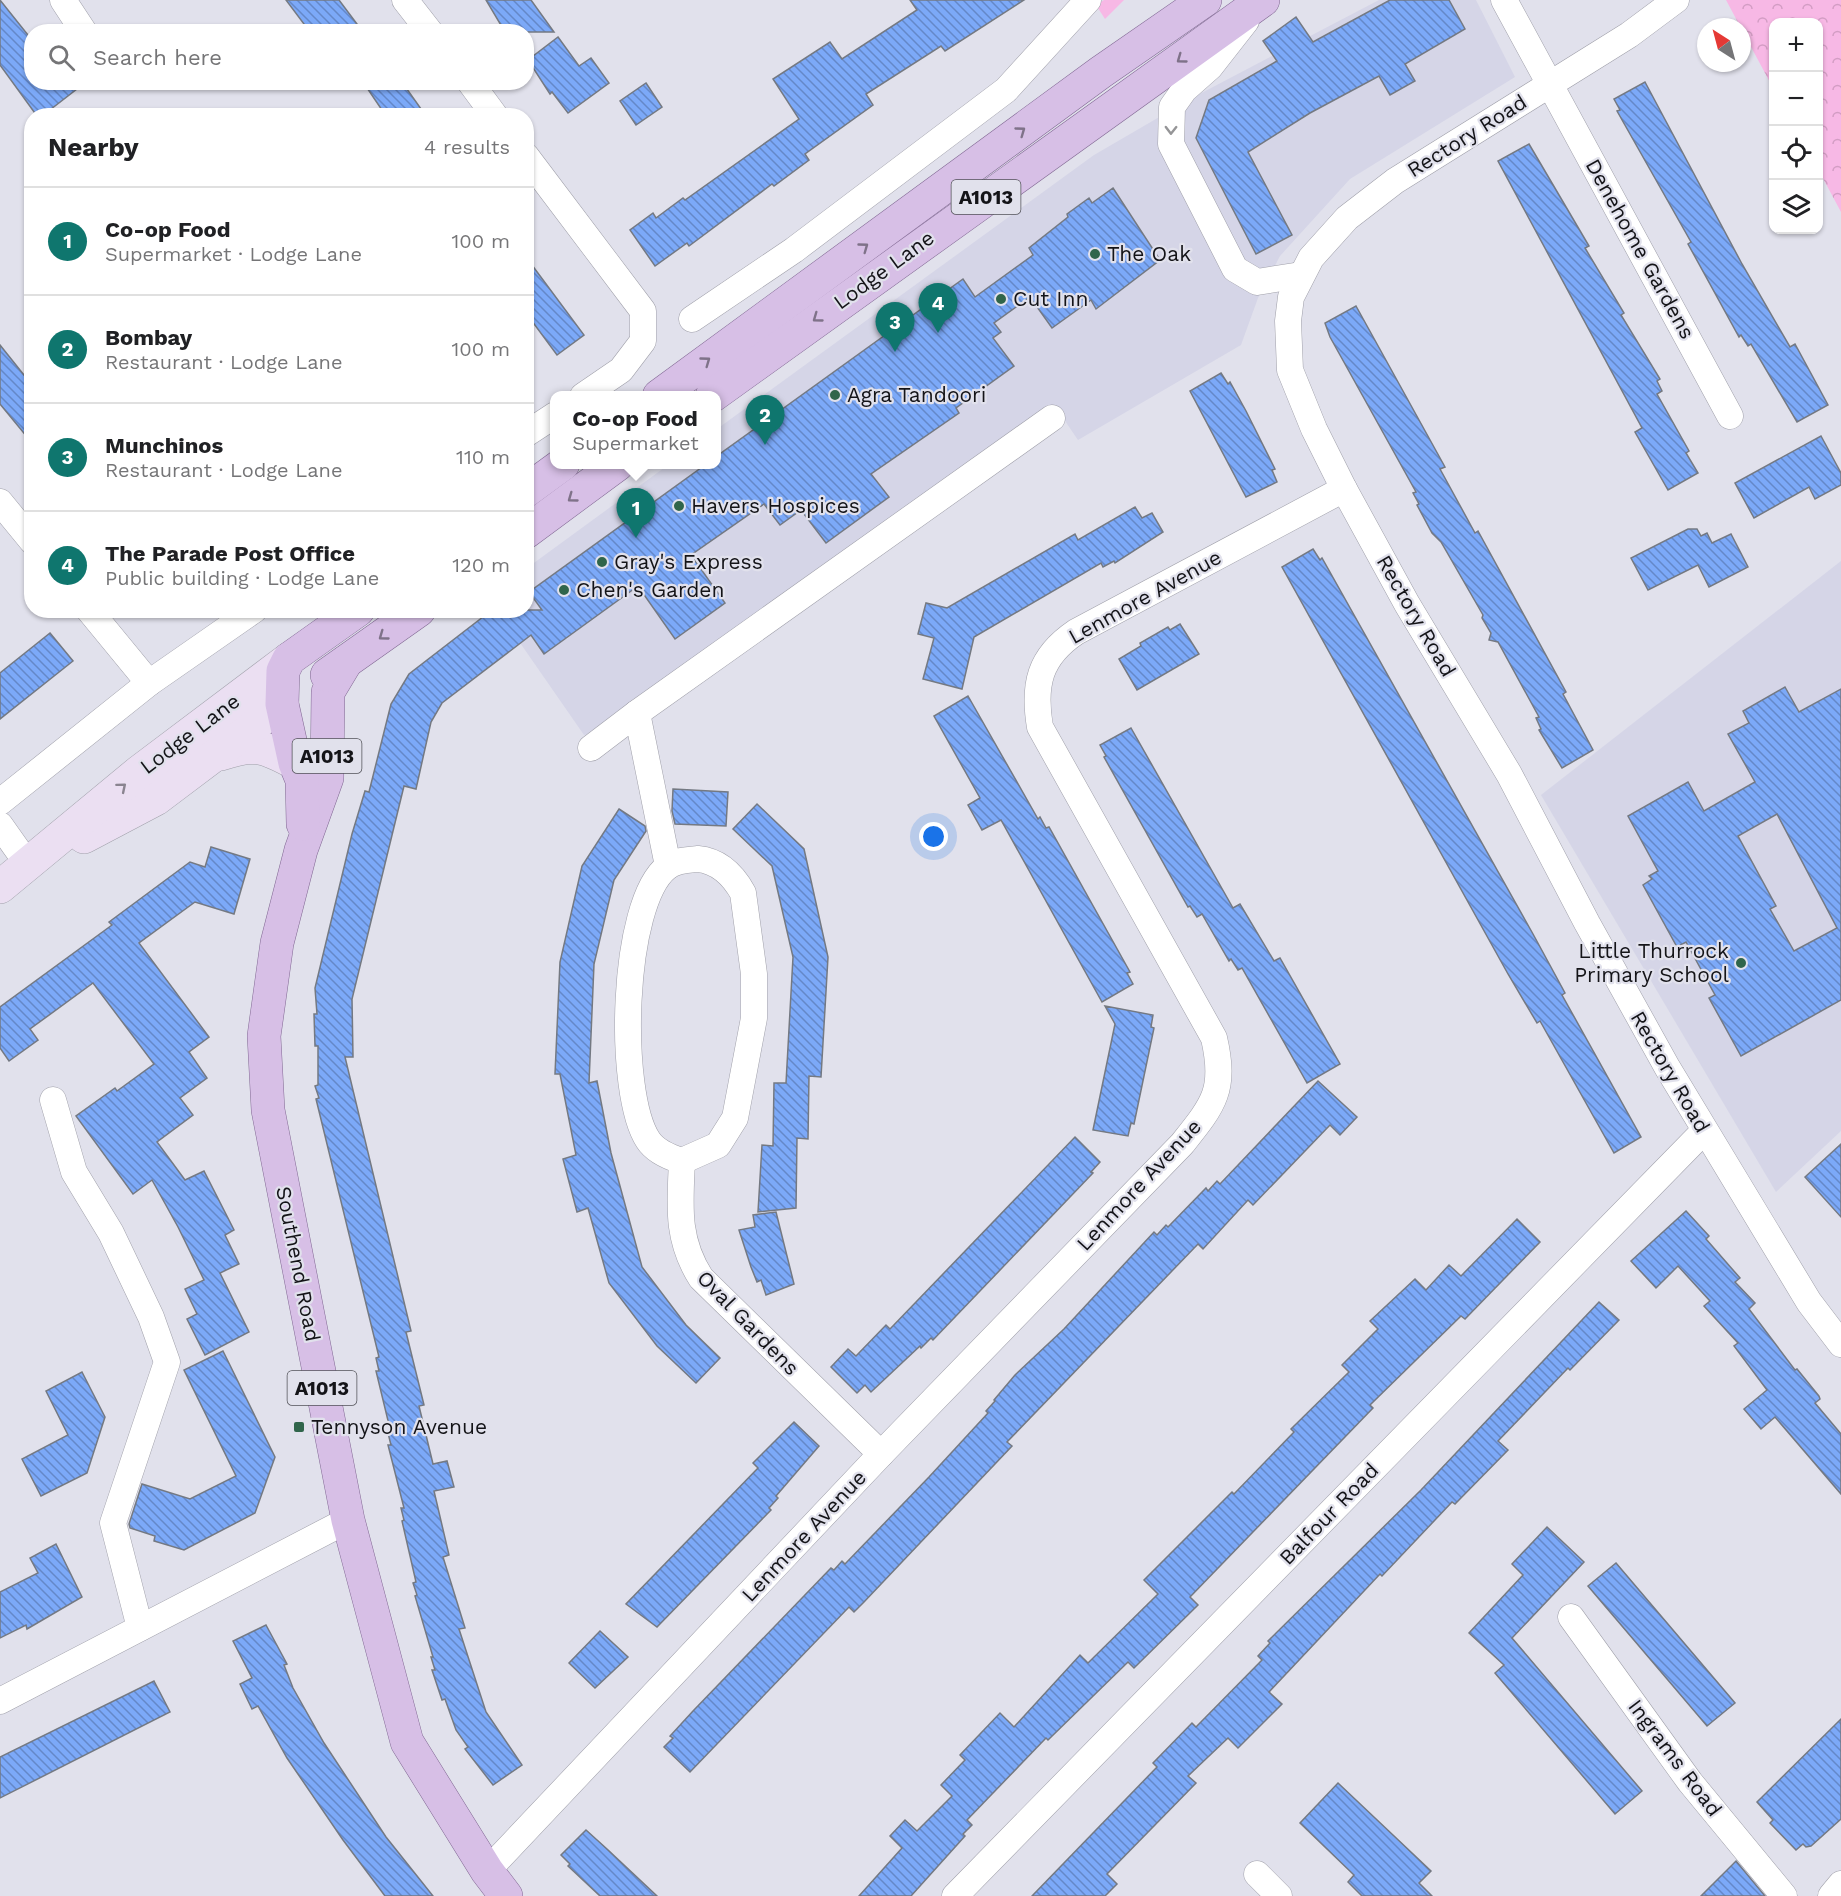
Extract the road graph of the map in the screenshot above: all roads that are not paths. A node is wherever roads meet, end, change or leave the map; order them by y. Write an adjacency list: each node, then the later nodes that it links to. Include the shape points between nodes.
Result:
1 (63, 0): 8 (street)
2 (405, 0): 9 (street)
3 (1088, 0): 15 (street, via 1006,90 794,250)
4 (1205, 0): 17 (main road, Lodge Lane / A1013, one-way to 4)
5 (1263, 0): 14 (street, one-way to 14, via 1210,67 1184,90 1172,107 1171,144 1235,269 1257,282); 18 (main road, Lodge Lane / A1013, one-way to 18)
6 (1504, 0): 10 (street, Denehome Gardens)
7 (1676, 0): 10 (street, Rectory Road, via 1629,35)
8 (79, 24)
9 (424, 24)
10 (1550, 83): 14 (street, Rectory Road, via 1371,199 1328,238); 19 (street, Denehome Gardens)
11 (476, 90): 12 (street)
12 (489, 108)
13 (534, 167): 16 (street, via 643,312 643,341 621,370)
14 (1301, 275): 26 (street, Rectory Road, via 1290,297 1290,370)
15 (692, 319)
16 (590, 391)
17 (666, 391)
18 (719, 391)
19 (1730, 416)
20 (550, 418): 22 (street)
21 (1052, 418): 39 (street)
22 (534, 429)
23 (557, 469): 25 (main road)
24 (613, 469): 28 (main road, one-way to 28)
25 (534, 485)
26 (1344, 489): 51 (street, Rectory Road, via 1407,604 1509,774); 54 (street, Lenmore Avenue, via 1076,632 1046,662 1036,693 1040,727 1214,1038 1220,1063 1218,1091 1182,1144)
27 (0, 502): 29 (street)
28 (534, 526)
29 (24, 531)
30 (96, 618): 36 (street)
31 (242, 618): 36 (street)
32 (347, 618): 34 (main road, Lodge Lane)
33 (408, 618): 35 (main road, Lodge Lane / A1013, one-way to 35)
34 (289, 659): 37 (main road, Southend Road / A1013, via 282,671); 38 (street, Lodge Lane)
35 (346, 662): 37 (main road, Lodge Lane / A1013); 40 (main road, Southend Road / A1013, via 328,692)
36 (149, 683): 44 (street)
37 (282, 704): 38 (street, via 267,697); 40 (main road, via 306,705); 42 (street, Lodge Lane); 43 (main road, Southend Road / A1013)
38 (221, 712): 47 (street, Lodge Lane, one-way to 38, via 139,772)
39 (637, 713): 41 (street); 48 (street)
40 (327, 724): 46 (main road, Southend Road / A1013, via 327,778)
41 (591, 748)
42 (213, 756): 43 (street, Lodge Lane, via 238,748 264,747); 47 (street, Lodge Lane, via 156,799)
43 (295, 763): 46 (main road, Southend Road / A1013, via 304,800)
44 (0, 802)
45 (0, 825): 47 (street)
46 (300, 850): 55 (main road, Southend Road / A1013, via 277,943 264,1036 267,1110)
47 (29, 866): 49 (street, Lodge Lane)
48 (668, 866): 52 (street, via 648,894 638,927 629,980 628,1064 634,1107 648,1141 665,1155); 52 (street, via 687,860 709,860 737,883 743,893 754,974 754,1018 735,1118 718,1144)
49 (0, 887)
50 (53, 1100): 57 (street, via 74,1172 111,1233 151,1317 166,1362 113,1523)
51 (1704, 1131): 53 (street, Rectory Road, via 1809,1302); 62 (street, Balfour Road)
52 (682, 1161): 54 (street, Oval Gardens, via 682,1241 701,1278)
53 (1841, 1344)
54 (881, 1454): 60 (street, Lenmore Avenue)
55 (348, 1520): 57 (street); 60 (main road, Southend Road / A1013, via 407,1742)
56 (1570, 1617): 64 (street, Ingrams Road, via 1690,1782)
57 (140, 1628): 58 (street)
58 (0, 1701)
59 (1257, 1874): 63 (street)
60 (497, 1883)
61 (1841, 1884): 65 (street)
62 (955, 1896)
63 (1279, 1896)
64 (1784, 1896)
65 (1831, 1896)

